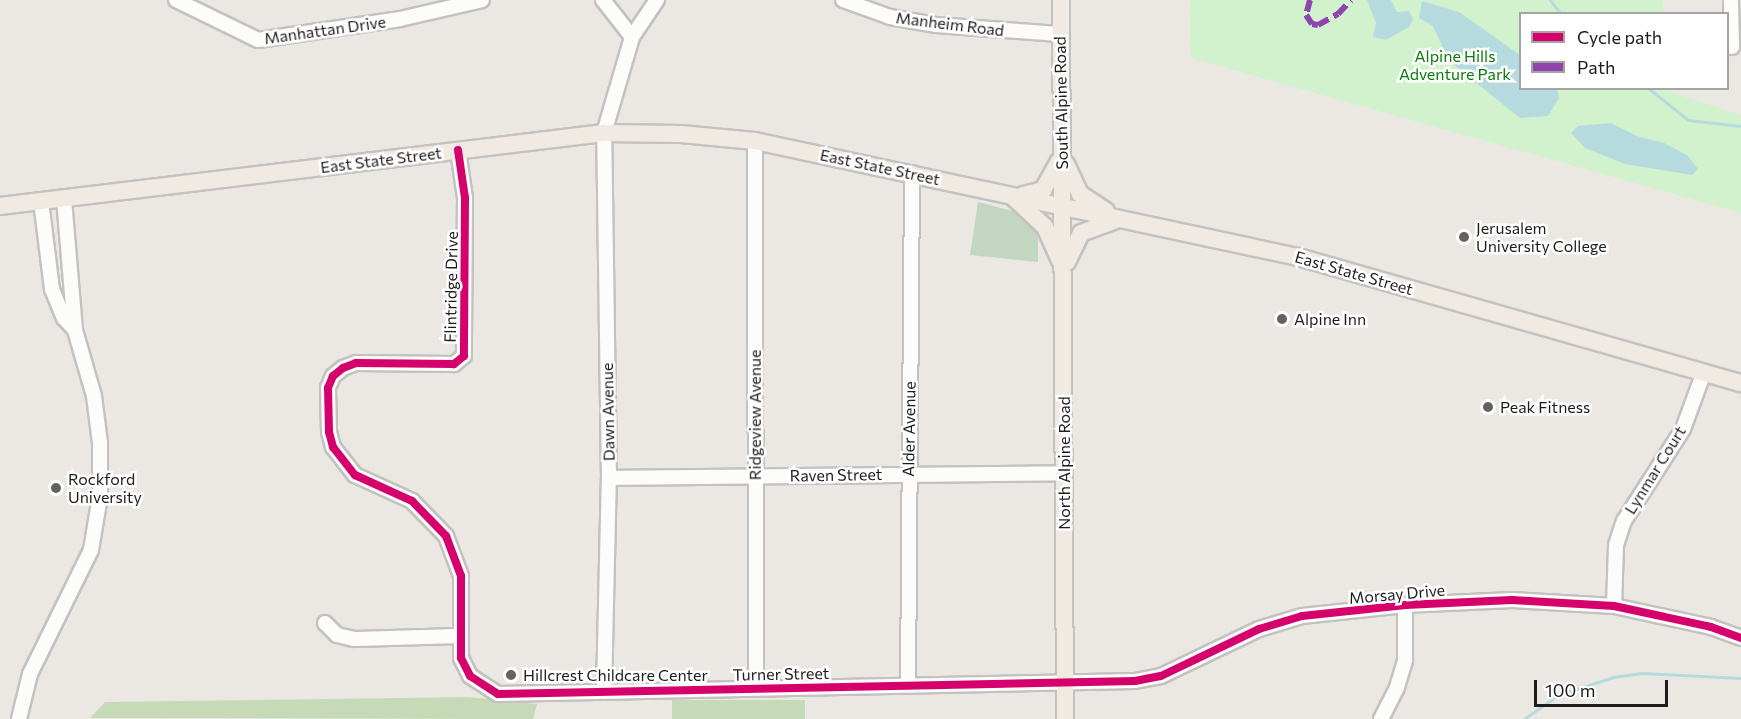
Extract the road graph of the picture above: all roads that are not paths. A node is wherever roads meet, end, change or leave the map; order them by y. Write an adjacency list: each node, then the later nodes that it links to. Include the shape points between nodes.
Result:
1 (176, 0): 2 (street, Manhattan Drive, via 258,40 400,19)
2 (482, 0)
3 (603, 0): 10 (street)
4 (657, 0): 10 (street, Dawn Avenue)
5 (843, 0): 8 (street, Manheim Road)
6 (1060, 0): 9 (main road, South Alpine Road)
7 (1731, 0): 11 (street)
8 (865, 5): 9 (street, Manheim Road, via 936,25)
9 (1060, 33): 15 (main road, South Alpine Road)
10 (632, 37): 12 (street, Dawn Avenue)
11 (1734, 46)
12 (604, 133): 13 (main road, East State Street, via 681,134); 14 (main road, East State Street); 30 (street, Dawn Avenue)
13 (755, 141): 16 (main road, East State Street); 29 (street, Ridgeview Avenue)
14 (458, 150): 18 (main road, East State Street); 34 (street, Flintridge Drive, via 465,198 464,356 454,364 356,363 333,376 328,388 329,432 344,464 355,475 412,501 446,536 461,576)
15 (1062, 151): 17 (main road, via 1053,177 1043,190); 21 (main road, South Alpine Road); 22 (main road, via 1080,194)
16 (912, 173): 17 (main road, East State Street); 28 (street, Alder Avenue)
17 (1008, 195): 21 (main road, East State Street); 23 (main road, via 1025,205 1046,227)
18 (64, 198): 19 (main road, East State Street); 24 (street)
19 (41, 201): 20 (main road, East State Street); 24 (street, via 52,289 64,318)
20 (0, 206)
21 (1063, 206): 22 (main road, East State Street); 23 (main road, North Alpine Road)
22 (1120, 219): 23 (main road, via 1081,233); 25 (main road, East State Street, via 1298,257)
23 (1064, 270): 27 (main road, North Alpine Road)
24 (75, 330): 41 (street, via 94,396 100,443 100,496 91,550 30,674)
25 (1704, 372): 26 (main road, East State Street); 32 (street, Lynmar Court, via 1683,429 1624,521 1616,545)
26 (1741, 383)
27 (1064, 473): 28 (street, Raven Street); 36 (main road, North Alpine Road)
28 (909, 474): 29 (street, Raven Street); 37 (street, Alder Avenue)
29 (755, 477): 30 (street, Raven Street); 38 (street, Ridgeview Avenue)
30 (609, 478): 39 (street, Dawn Avenue)
31 (1406, 605): 32 (street, Morsay Drive, via 1512,600); 36 (street, Morsay Drive, via 1302,616 1259,629 1161,676 1124,682); 43 (street, via 1404,660 1397,687)
32 (1614, 606): 35 (street, Morsay Drive, via 1711,627)
33 (325, 623): 34 (street, via 337,635 354,639)
34 (461, 636): 40 (street, Flintridge Drive, via 461,658 470,676)
35 (1741, 638)
36 (1065, 682): 37 (street, Turner Street); 42 (main road, North Alpine Road)
37 (908, 685): 38 (street, Turner Street)
38 (756, 688): 39 (street, Turner Street)
39 (604, 692): 40 (street, Turner Street)
40 (498, 694)
41 (20, 719)
42 (1065, 719)
43 (1381, 719)

